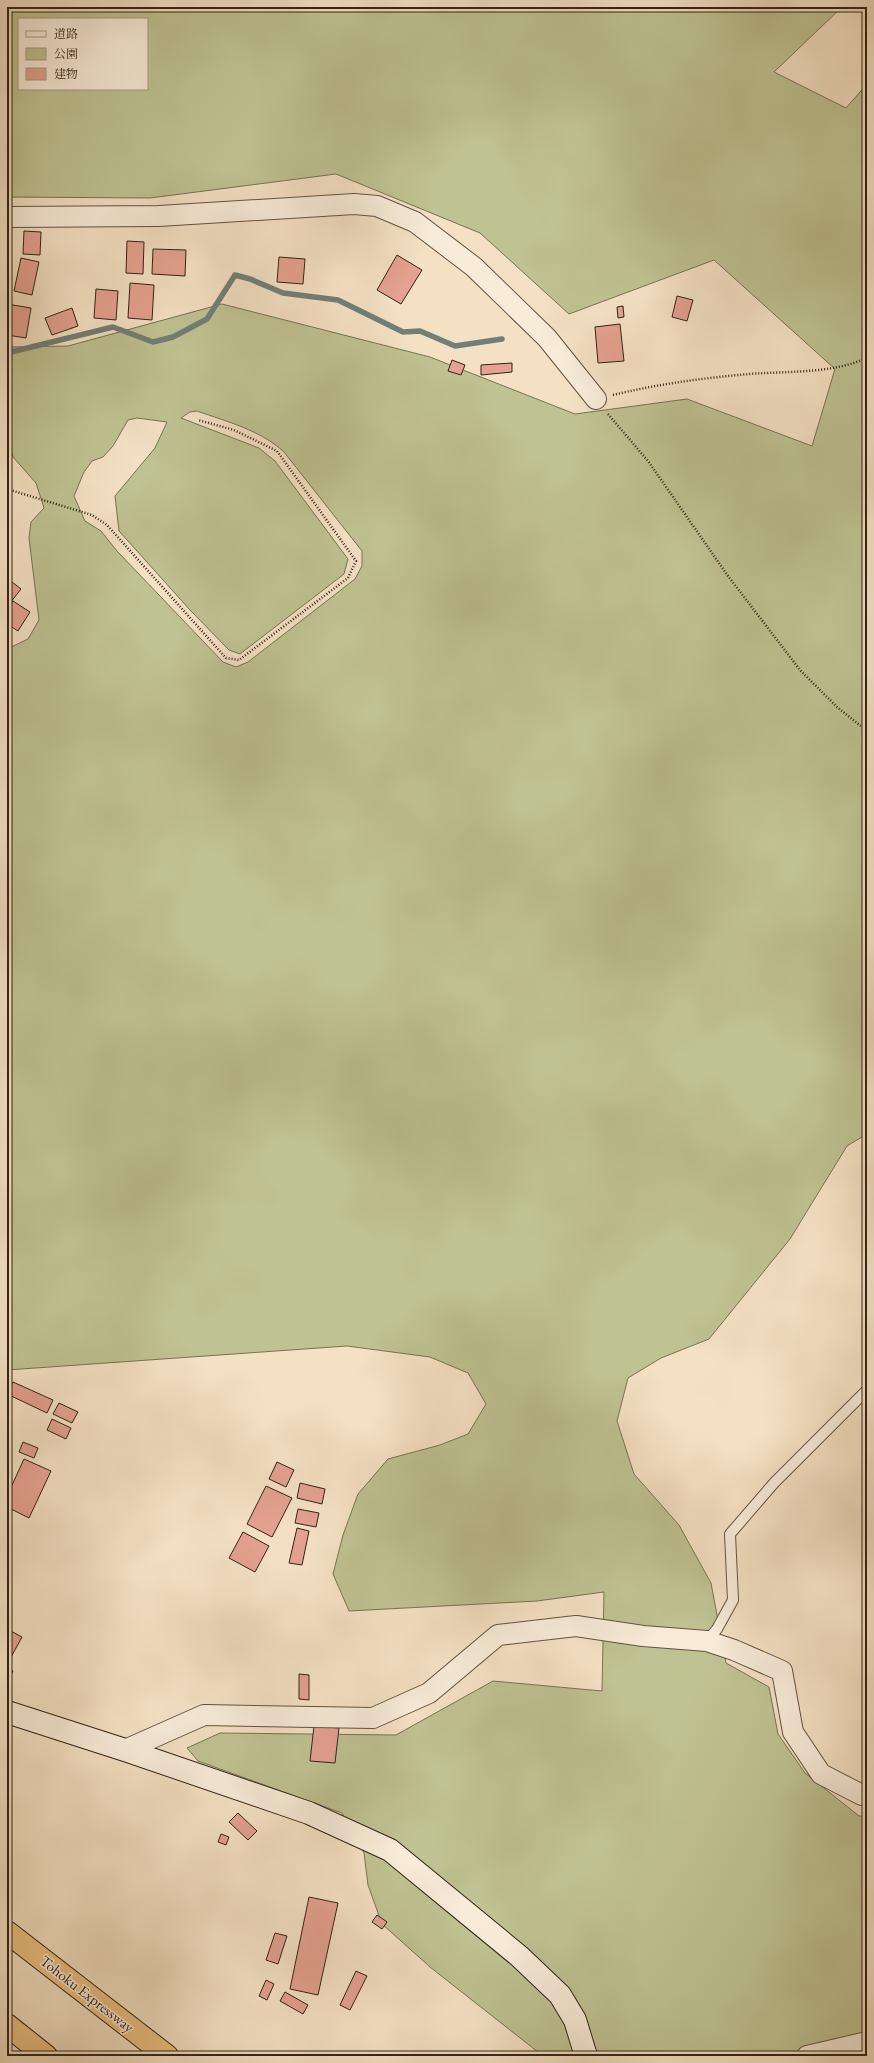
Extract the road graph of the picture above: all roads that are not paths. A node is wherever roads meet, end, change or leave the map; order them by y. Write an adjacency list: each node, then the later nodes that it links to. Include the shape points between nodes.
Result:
1 (7, 217): 2 (street, via 159,216 354,204 377,206 415,222 474,267 547,338)
2 (596, 399)
3 (867, 1390): 4 (lane, via 774,1483 730,1534 732,1600)
4 (707, 1641): 6 (street, via 643,1636 576,1626 498,1635 429,1693 373,1718 204,1715); 7 (street, via 782,1671 793,1732 821,1774)
5 (7, 1712): 6 (street)
6 (125, 1750): 13 (street, via 309,1813 390,1850 519,1956 560,1995 575,2020)
7 (867, 1796)
8 (7, 1932): 12 (highway, Tohoku Expressway)
9 (7, 2025): 11 (highway)
10 (867, 2042): 14 (street)
11 (46, 2056)
12 (167, 2056)
13 (586, 2056)
14 (807, 2056)

